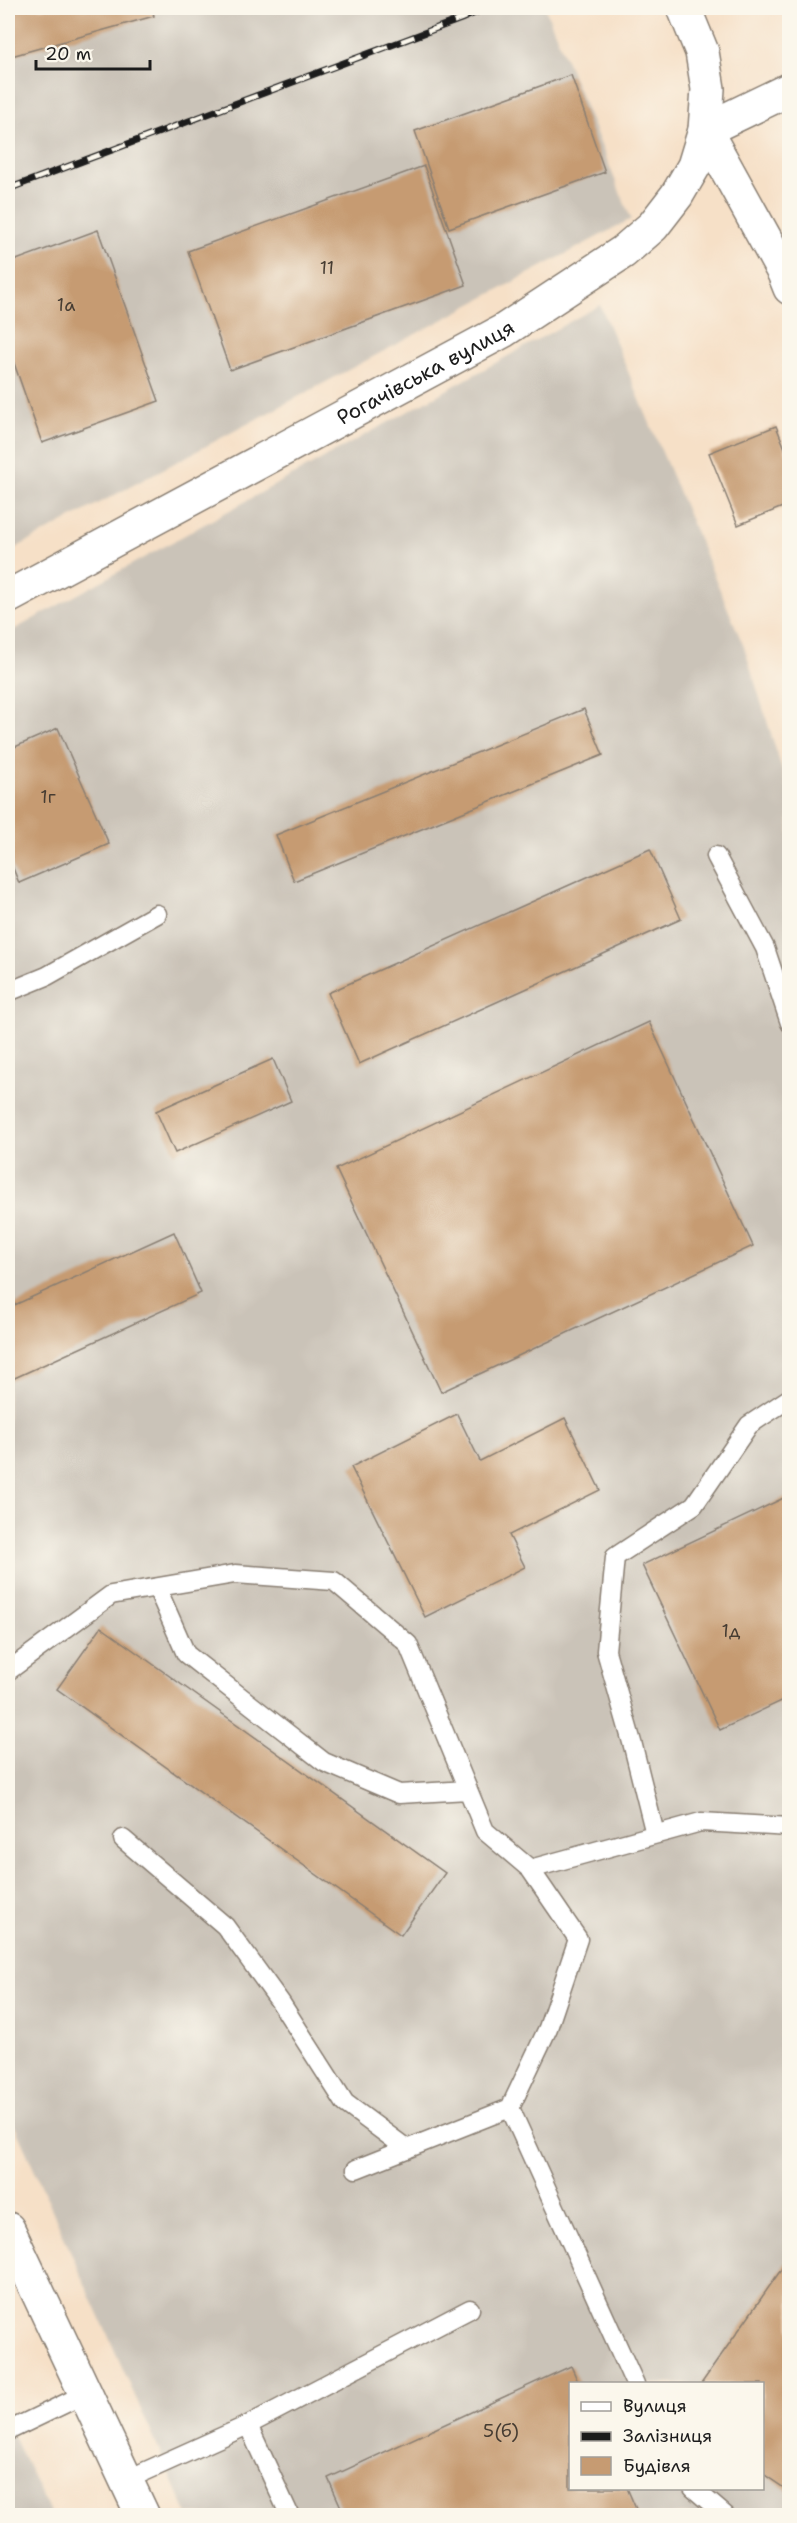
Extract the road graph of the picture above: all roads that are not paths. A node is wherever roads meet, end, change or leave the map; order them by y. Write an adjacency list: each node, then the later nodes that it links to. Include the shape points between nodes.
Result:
1 (684, 8): 3 (street, Рогачівська вулиця, via 702,52 708,88)
2 (789, 89): 3 (street)
3 (705, 130): 4 (street); 5 (street, Рогачівська вулиця, via 694,166 677,195 654,226 623,252 503,331)
4 (789, 288)
5 (8, 597)
6 (716, 856): 9 (lane, via 765,948)
7 (157, 914): 8 (lane, via 47,976)
8 (8, 992)
9 (789, 1023)
10 (789, 1398): 15 (lane, via 749,1425 694,1504 615,1557 606,1651)
11 (157, 1588): 12 (lane, via 111,1595); 13 (lane, via 186,1654 324,1762 399,1794); 13 (lane, via 235,1575 334,1581 408,1644)
12 (8, 1671)
13 (468, 1790): 17 (lane, via 485,1832)
14 (789, 1827): 15 (lane, via 701,1821)
15 (655, 1834): 17 (lane)
16 (123, 1839): 19 (lane, via 225,1926 281,2002 345,2103)
17 (530, 1869): 18 (lane, via 578,1939 548,2028)
18 (510, 2108): 19 (lane); 23 (lane)
19 (407, 2149): 20 (lane)
20 (356, 2169)
21 (8, 2229): 24 (street)
22 (470, 2309): 25 (lane)
23 (634, 2382)
24 (85, 2394): 26 (lane); 27 (street)
25 (248, 2425): 27 (lane); 30 (lane)
26 (8, 2431)
27 (126, 2480): 29 (street)
28 (695, 2490): 31 (lane)
29 (143, 2516)
30 (290, 2516)
31 (726, 2516)

